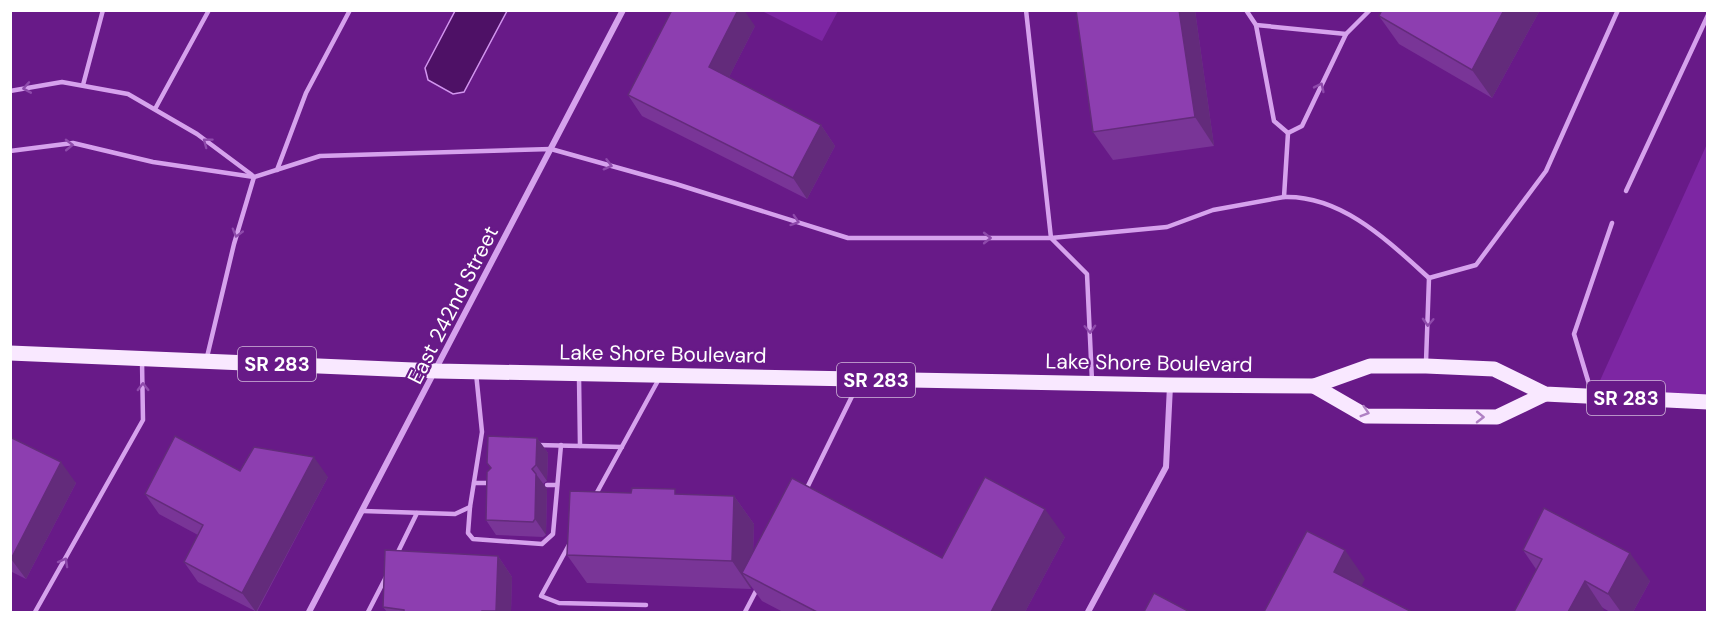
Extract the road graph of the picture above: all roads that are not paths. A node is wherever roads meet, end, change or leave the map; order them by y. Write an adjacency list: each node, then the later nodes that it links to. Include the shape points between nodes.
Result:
1 (103, 10): 12 (lane)
2 (210, 10): 14 (lane)
3 (350, 10): 18 (lane, via 306,93)
4 (623, 10): 16 (street, East 242nd Street)
5 (1026, 10): 23 (lane)
6 (1246, 10): 10 (lane)
7 (1370, 10): 11 (lane)
8 (1618, 10): 24 (lane, via 1546,171 1476,265)
9 (1707, 15): 20 (lane)
10 (1257, 25): 11 (lane); 15 (lane, via 1274,121)
11 (1346, 34): 15 (lane, one-way to 11, via 1302,126)
12 (83, 85): 13 (lane, one-way to 13, via 62,82); 14 (lane, via 128,94)
13 (10, 91)
14 (155, 109): 19 (lane, one-way to 14, via 197,134)
15 (1288, 133): 21 (lane)
16 (551, 150): 18 (lane, via 321,156); 23 (lane, one-way to 23, via 848,238); 29 (street, East 242nd Street)
17 (10, 151): 19 (lane, one-way to 19, via 74,143 153,162)
18 (277, 170): 19 (lane)
19 (254, 177): 27 (lane, one-way to 27)
20 (1626, 191)
21 (1284, 197): 23 (lane, via 1213,210 1167,227); 24 (lane, via 1303,196 1347,213 1385,238)
22 (1612, 223): 38 (lane, via 1574,334)
23 (1051, 238): 34 (lane, one-way to 34, via 1087,274)
24 (1430, 278): 28 (lane, one-way to 28)
25 (10, 353): 26 (main road, Lake Shore Boulevard / SR 283)
26 (142, 358): 27 (main road, Lake Shore Boulevard / SR 283); 60 (lane, one-way to 26, via 143,420)
27 (207, 361): 29 (main road, Lake Shore Boulevard / SR 283)
28 (1426, 366): 36 (main road, Lake Shore Boulevard / SR 283, via 1370,366); 37 (main road, Lake Shore Boulevard / SR 283, via 1494,369)
29 (437, 371): 30 (main road, Lake Shore Boulevard / SR 283); 53 (street, East 242nd Street)
30 (476, 372): 31 (main road, Lake Shore Boulevard / SR 283); 40 (lane)
31 (579, 374): 32 (main road, Lake Shore Boulevard / SR 283); 44 (lane)
32 (661, 375): 33 (main road, Lake Shore Boulevard / SR 283); 45 (lane)
33 (860, 379): 34 (main road, Lake Shore Boulevard / SR 283); 50 (lane)
34 (1092, 383): 35 (main road, Lake Shore Boulevard / SR 283)
35 (1170, 385): 36 (main road, Lake Shore Boulevard / SR 283); 64 (street, via 1166,467)
36 (1314, 386): 37 (main road, Lake Shore Boulevard / SR 283, one-way to 37, via 1366,416 1497,417)
37 (1545, 394): 38 (main road, Lake Shore Boulevard / SR 283)
38 (1593, 396): 39 (main road, Lake Shore Boulevard / SR 283)
39 (1707, 402)
40 (480, 443): 41 (lane); 46 (lane)
41 (492, 443)
42 (526, 444): 43 (lane)
43 (561, 445): 44 (lane); 49 (lane)
44 (579, 446): 45 (lane)
45 (622, 447): 52 (lane)
46 (474, 483): 47 (lane); 51 (lane)
47 (497, 483)
48 (547, 485): 49 (lane)
49 (557, 485): 51 (lane, via 553,534 542,544 472,540 468,533)
50 (803, 496)
51 (470, 507): 54 (lane, via 455,514)
52 (590, 507)
53 (363, 511): 54 (lane); 61 (street, East 242nd Street)
54 (417, 513): 56 (lane)
55 (573, 536): 59 (lane, via 541,596 559,603)
56 (393, 563)
57 (388, 573): 62 (lane)
58 (761, 581): 63 (lane)
59 (646, 605)
60 (35, 612)
61 (309, 612)
62 (368, 612)
63 (746, 612)
64 (1088, 612)

